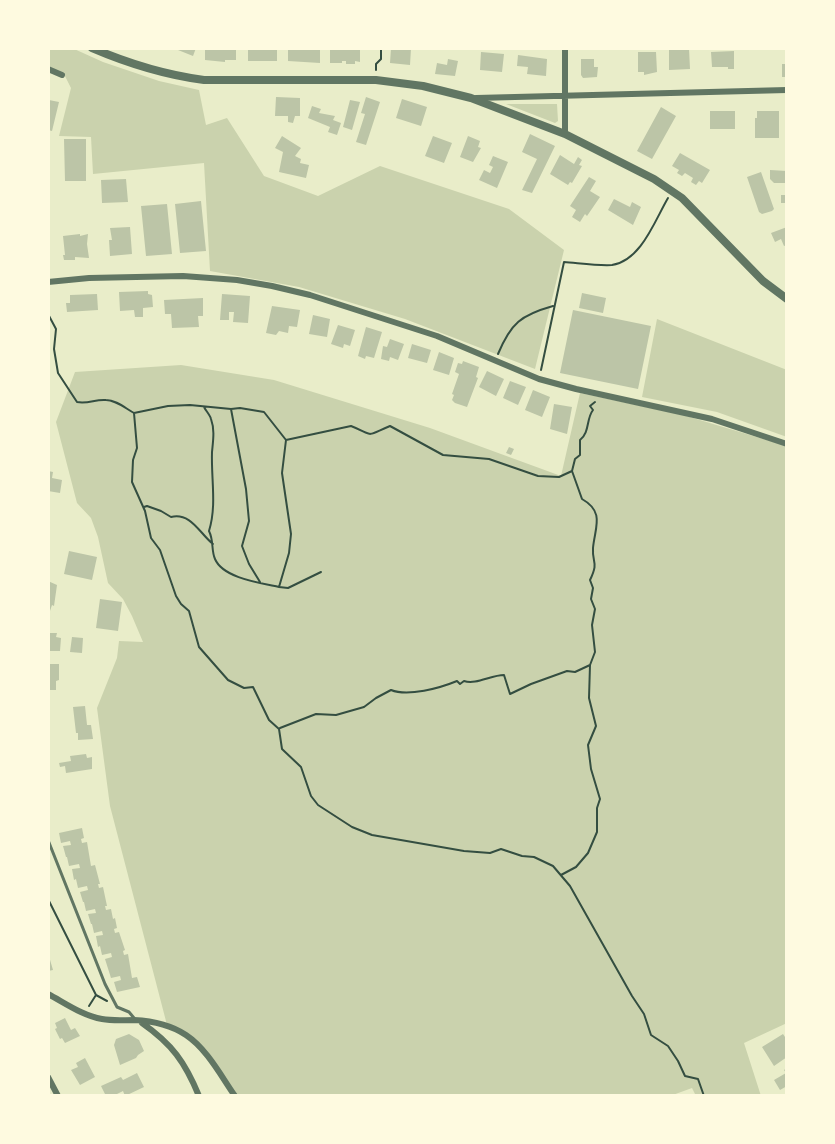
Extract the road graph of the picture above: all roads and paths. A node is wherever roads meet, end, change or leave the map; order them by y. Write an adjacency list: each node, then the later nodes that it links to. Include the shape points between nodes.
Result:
1 (92, 48): 9 (street, via 159,72 204,80 376,80)
2 (381, 48): 4 (path, via 381,59)
3 (565, 48): 8 (street)
4 (376, 64)
5 (48, 69): 6 (street)
6 (62, 75)
7 (787, 90): 8 (street)
8 (565, 95): 9 (street); 10 (street)
9 (471, 98): 10 (street)
10 (565, 134): 11 (street)
11 (672, 192): 13 (street, via 698,213 763,281); 14 (path, via 637,252 626,260 612,265 564,262)
12 (48, 282): 16 (street, via 173,276 237,280 310,295 437,336)
13 (787, 299)
14 (555, 306): 16 (path, via 522,316); 17 (path)
15 (48, 314): 21 (path, via 56,329 58,373 77,402 108,400)
16 (495, 360): 17 (street)
17 (539, 379): 18 (street)
18 (603, 395): 23 (street, via 711,418); 24 (path, via 590,406 593,410)
19 (204, 407): 20 (path); 21 (path, via 168,406); 26 (path, via 212,421 215,440 213,518 209,531)
20 (231, 409): 22 (path, via 264,412); 28 (path, via 249,521 242,546)
21 (134, 413): 25 (path, via 137,448 132,482)
22 (286, 440): 24 (path, via 351,426 372,434 390,426 443,455 489,459 537,476 559,477); 29 (path, via 282,473 291,534)
23 (787, 444)
24 (572, 471): 30 (path, via 582,499 597,514 593,550 596,568 590,580 595,652)
25 (144, 507): 26 (path, via 157,509 171,518 181,516); 31 (path, via 151,538 160,550 176,596 189,610 199,647 228,680 244,688 253,687 268,720)
26 (213, 544): 28 (path, via 220,568)
27 (321, 572): 29 (path, via 288,588)
28 (261, 584): 29 (path)
29 (279, 586)
30 (590, 665): 31 (path, via 510,694 504,675 469,683 457,681 409,694 391,690 364,707 336,715 316,714); 33 (path, via 589,698 596,726 588,745 600,799 597,832 588,854)
31 (279, 729): 33 (path, via 282,749 301,767 311,796 352,827 372,835 448,849 490,853 501,849 534,857 553,866)
32 (48, 840): 37 (lane)
33 (561, 875): 44 (path, via 644,1014 651,1035 668,1046 685,1076 698,1079)
34 (48, 899): 36 (path)
35 (48, 994): 38 (street)
36 (96, 995): 37 (path); 38 (path)
37 (115, 1005): 39 (lane)
38 (85, 1014): 39 (street, via 116,1021)
39 (137, 1020): 42 (street, via 175,1051); 43 (street, via 167,1024 188,1036)
40 (48, 1077): 41 (street)
41 (58, 1096)
42 (199, 1096)
43 (235, 1096)
44 (704, 1096)

